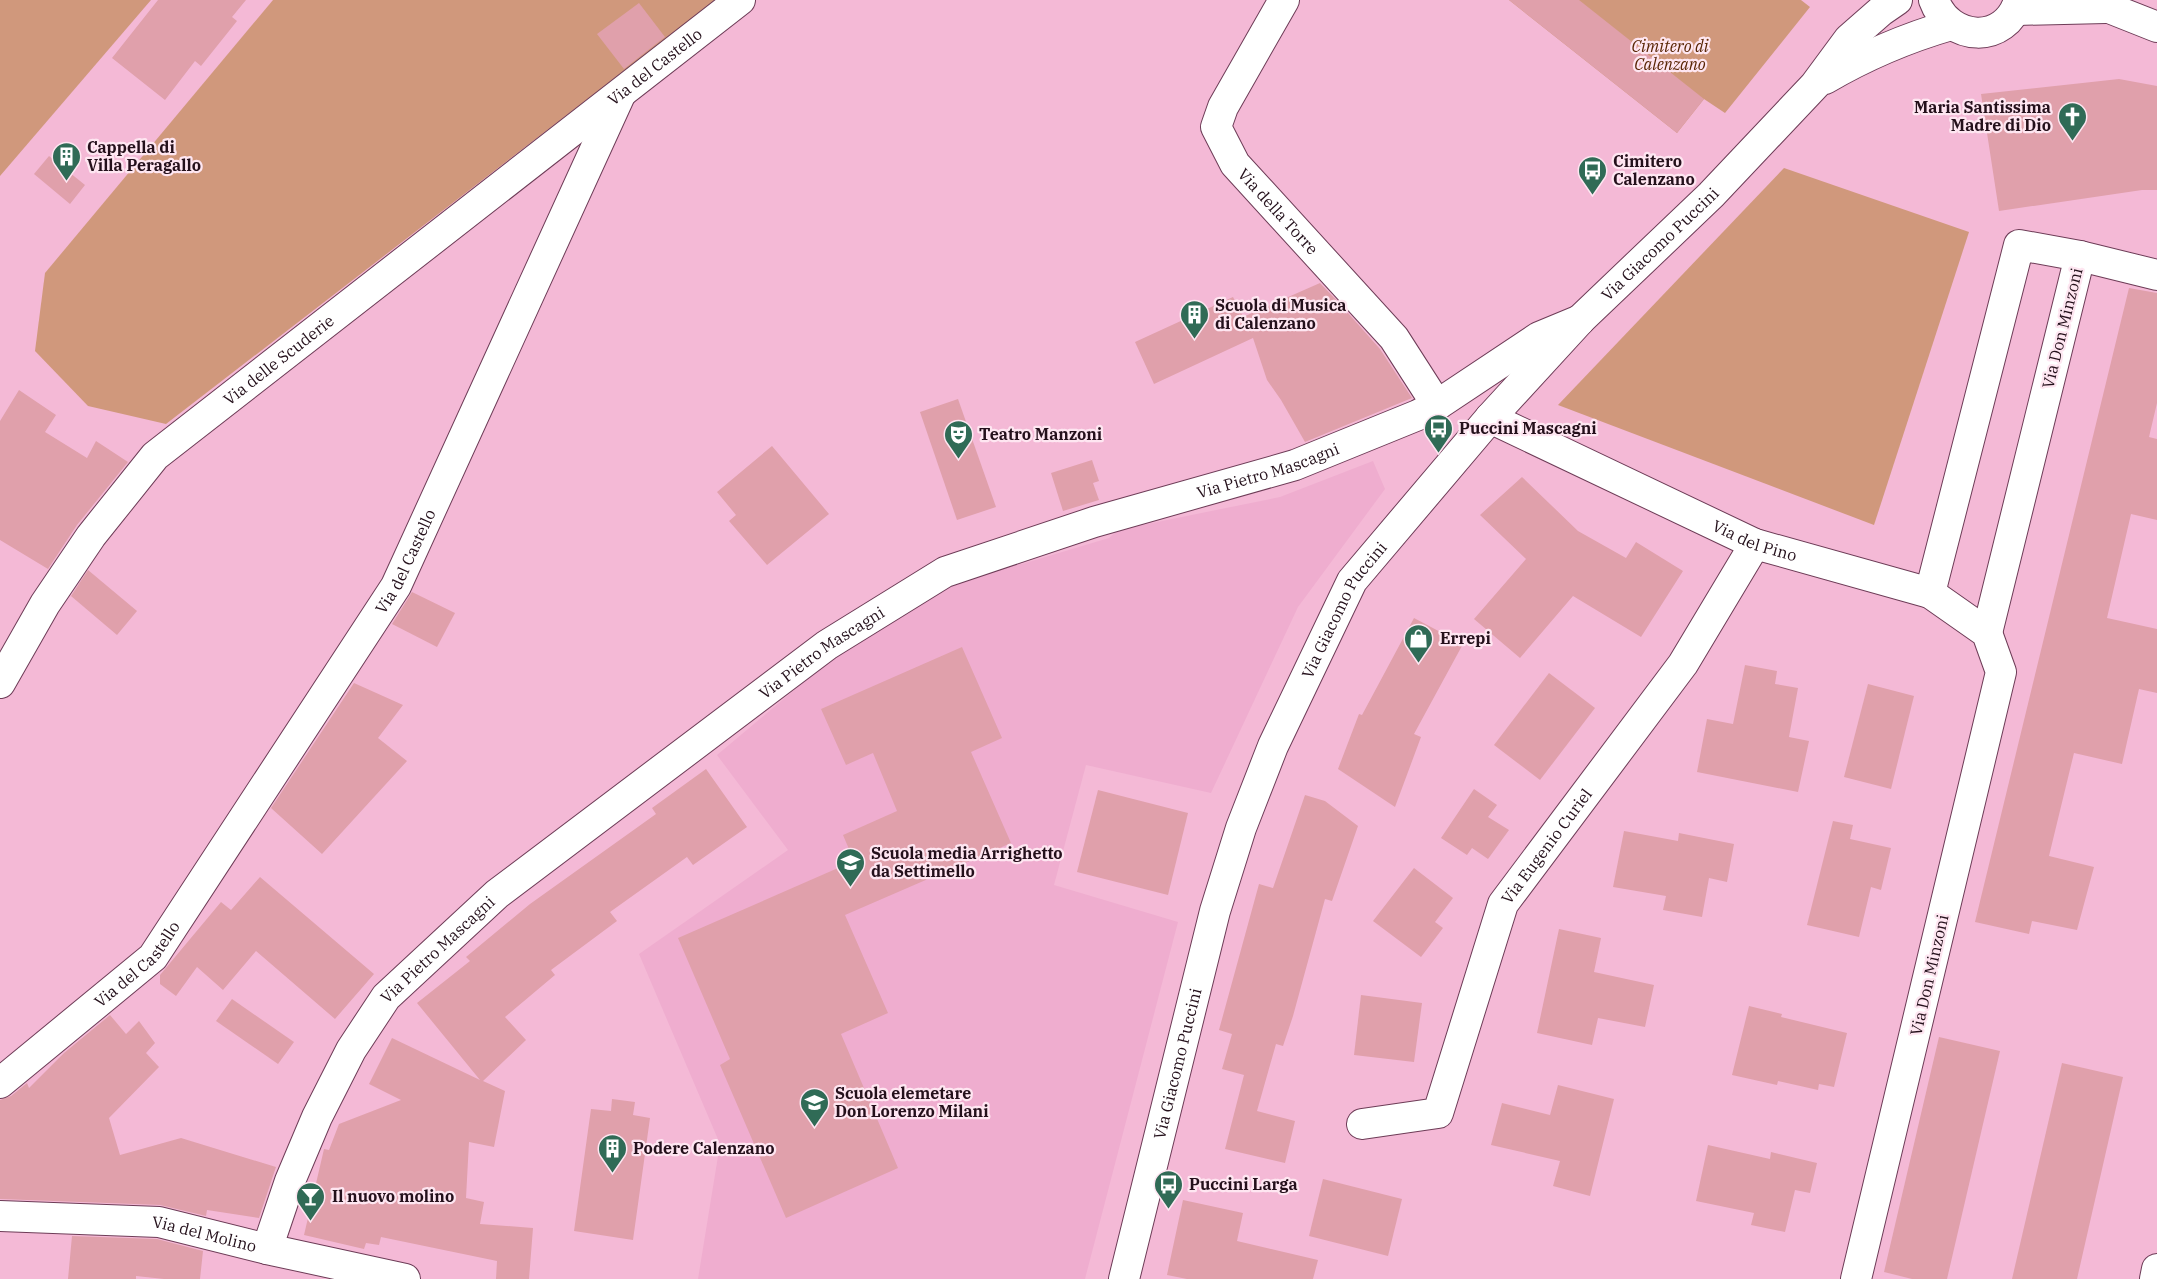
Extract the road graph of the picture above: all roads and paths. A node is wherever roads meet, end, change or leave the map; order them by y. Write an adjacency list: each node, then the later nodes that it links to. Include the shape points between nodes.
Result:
1 (740, 0): 10 (street, Via del Castello)
2 (1284, 0): 14 (street, Via della Torre, via 1223,107 1216,127 1235,164 1394,338)
3 (1897, 0): 9 (street, Via Giacomo Puccini, via 1849,39)
4 (1934, 0): 7 (street, via 1938,12)
5 (2098, 4): 6 (street); 8 (street)
6 (2017, 5): 7 (street, Via Giacomo Puccini, via 2004,24 1987,32 1968,32)
7 (1951, 25): 9 (street, Via Giacomo Puccini, via 1914,35)
8 (2157, 27)
9 (1815, 85): 13 (street, Via Giacomo Puccini, via 1711,195)
10 (620, 95): 19 (street, Via delle Scuderie, via 154,456 91,536 45,604); 20 (street, Via del Castello, via 396,586 153,957)
11 (2079, 256): 12 (street); 17 (street, Via Don Minzoni, via 2019,245); 18 (street, Via Don Minzoni)
12 (2157, 275)
13 (1580, 320): 14 (street, Via Pietro Mascagni, via 1539,337); 15 (street, Via Giacomo Puccini)
14 (1437, 405): 23 (street, Via Pietro Mascagni, via 1295,465 1094,522 945,572 827,645 497,894 387,997 351,1050 317,1117)
15 (1490, 418): 16 (street, Via del Pino); 26 (street, Via Giacomo Puccini, via 1352,581 1273,746 1215,911)
16 (1755, 544): 17 (street, Via del Pino); 21 (street, Via Eugenio Curiel, via 1683,664 1503,904 1438,1113)
17 (1930, 593): 18 (street, Via del Pino)
18 (1987, 633): 27 (street, Via Don Minzoni, via 2001,672)
19 (0, 683)
20 (0, 1083)
21 (1362, 1124)
22 (0, 1216): 23 (street, Via del Molino, via 159,1222)
23 (267, 1249): 25 (street, Via del Molino)
24 (2157, 1269): 28 (street)
25 (405, 1279)
26 (1124, 1279)
27 (1856, 1279)
28 (2155, 1279)

